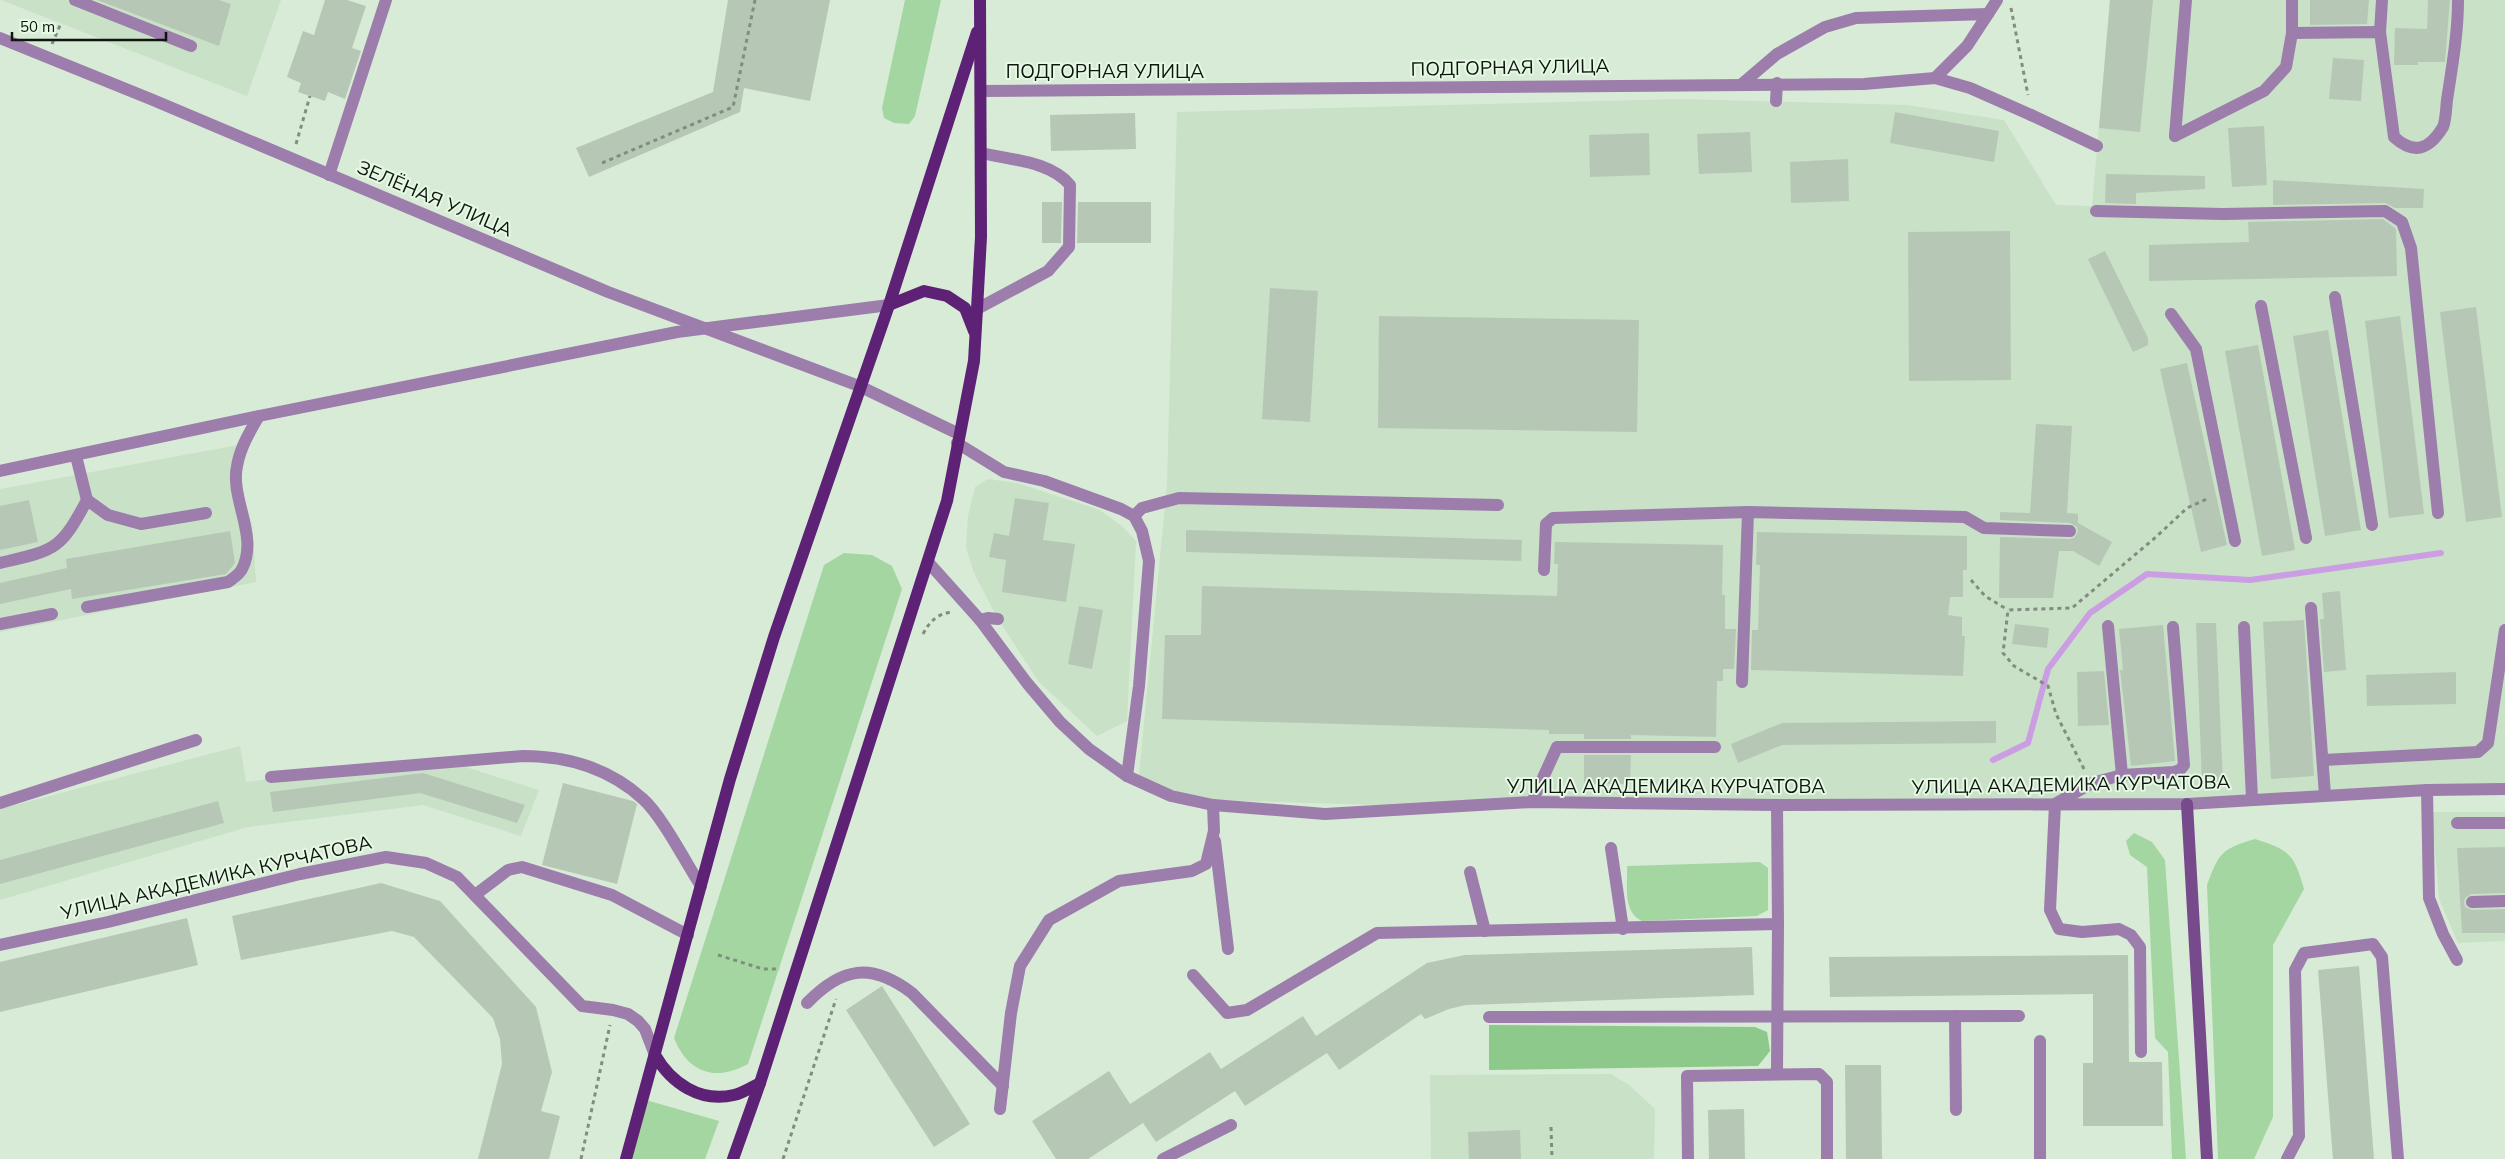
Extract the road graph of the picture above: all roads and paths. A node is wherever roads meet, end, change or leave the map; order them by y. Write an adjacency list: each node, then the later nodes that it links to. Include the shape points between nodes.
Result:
1 (75, 0): 18 (street)
2 (386, 0): 30 (street)
3 (755, 0): 29 (path, via 733,107)
4 (980, 0): 13 (main road)
5 (1997, 0): 11 (street)
6 (2009, 0): 25 (path)
7 (2186, 0): 15 (street, via 2175,136 2264,91 2286,66)
8 (2292, 0): 15 (street)
9 (2382, 0): 14 (street)
10 (2458, 0): 14 (street, via 2458,27 2444,126 2426,146 2416,149 2405,146 2394,137)
11 (1988, 14): 19 (street, via 1967,46); 21 (street, via 1856,18 1825,26 1777,54)
12 (61, 23): 17 (path)
13 (981, 23): 22 (main road); 33 (main road)
14 (2380, 32): 15 (street)
15 (2292, 33)
16 (0, 38): 30 (street, ЗЕЛЁНАЯ УЛИЦА)
17 (52, 44)
18 (191, 46)
19 (1935, 78): 20 (street, ПОДГОРНАЯ УЛИЦА, via 1864,84); 25 (street, ПОДГОРНАЯ УЛИЦА, via 1970,88)
20 (1777, 83): 21 (street, ПОДГОРНАЯ УЛИЦА); 24 (street)
21 (1743, 84): 22 (street, ПОДГОРНАЯ УЛИЦА)
22 (982, 91): 28 (main road)
23 (310, 96): 26 (path)
24 (1776, 101)
25 (2032, 115): 27 (street, ПОДГОРНАЯ УЛИЦА)
26 (296, 145)
27 (2097, 146)
28 (982, 153): 35 (main road); 35 (street, via 1050,169 1062,176 1070,185 1069,247 1048,271)
29 (602, 164)
30 (329, 175): 37 (street, ЗЕЛЁНАЯ УЛИЦА, via 608,292)
31 (2096, 211): 49 (street, via 2223,214 2385,211 2402,222 2411,248)
32 (2334, 297): 51 (street)
33 (889, 305): 37 (street); 38 (main road, via 924,291 947,296 965,308); 39 (main road)
34 (2261, 306): 53 (street)
35 (978, 309): 38 (main road)
36 (2171, 314): 44 (street, via 2196,349)
37 (704, 327): 39 (street, ЗЕЛЁНАЯ УЛИЦА); 40 (street)
38 (976, 336): 41 (main road)
39 (859, 386): 41 (street, ЗЕЛЁНАЯ УЛИЦА); 95 (main road, via 774,637)
40 (259, 416): 42 (street); 59 (street, via 236,466 236,490 242,509 246,547 242,570 228,582)
41 (958, 439): 50 (street, ЗЕЛЁНАЯ УЛИЦА, via 1004,472 1044,481); 55 (main road, via 947,502)
42 (76, 456): 43 (street); 45 (street)
43 (0, 471)
44 (2225, 492): 54 (street); 61 (path, via 2187,508 2072,608)
45 (87, 500): 48 (street, via 108,516 141,524); 56 (street, via 70,533 54,548)
46 (1498, 505): 50 (street, via 1179,498 1142,508)
47 (1748, 512): 52 (street, via 1965,517 1984,528); 57 (street, via 1553,518 1546,524); 72 (street)
48 (206, 513)
49 (2438, 513)
50 (1134, 516): 77 (street, via 1142,531 1149,561 1139,686)
51 (2372, 525)
52 (2070, 530)
53 (2306, 538)
54 (2235, 541)
55 (928, 562): 65 (street, УЛИЦА АКАДЕМИКА КУРЧАТОВА); 107 (main road)
56 (0, 563)
57 (1544, 570)
58 (1971, 580): 61 (path, via 1985,596)
59 (87, 607)
60 (2311, 608): 75 (street)
61 (2008, 610): 79 (path, via 2004,653 2014,666 2048,686 2056,714)
62 (52, 614): 66 (street)
63 (958, 614): 71 (path, via 941,614 930,621)
64 (998, 619): 65 (street)
65 (980, 620): 77 (street, УЛИЦА АКАДЕМИКА КУРЧАТОВА, via 1060,722 1089,749)
66 (0, 624)
67 (2108, 626): 76 (street)
68 (2173, 627): 76 (street, via 2184,765 2174,772)
69 (2244, 627): 83 (street)
70 (2505, 630): 75 (street, via 2488,743 2478,752)
71 (922, 635)
72 (1742, 682)
73 (196, 740): 85 (street)
74 (1715, 747): 84 (street, via 1557,747)
75 (2323, 760): 82 (street)
76 (2122, 775): 79 (street)
77 (1127, 776): 88 (street, УЛИЦА АКАДЕМИКА КУРЧАТОВА, via 1171,796)
78 (271, 777): 95 (street, via 523,756 574,760 615,778 644,799)
79 (2092, 782): 86 (street)
80 (2505, 789): 81 (street, УЛИЦА АКАДЕМИКА КУРЧАТОВА)
81 (2427, 790): 82 (street, УЛИЦА АКАДЕМИКА КУРЧАТОВА); 106 (street, via 2429,898)
82 (2325, 795): 83 (street, УЛИЦА АКАДЕМИКА КУРЧАТОВА)
83 (2252, 799): 87 (street, УЛИЦА АКАДЕМИКА КУРЧАТОВА)
84 (1532, 802): 88 (street, УЛИЦА АКАДЕМИКА КУРЧАТОВА, via 1325,814); 89 (street, УЛИЦА АКАДЕМИКА КУРЧАТОВА)
85 (0, 803)
86 (2055, 804): 87 (street, УЛИЦА АКАДЕМИКА КУРЧАТОВА); 89 (street, УЛИЦА АКАДЕМИКА КУРЧАТОВА); 117 (street, via 2051,915 2059,929 2082,932 2119,929 2131,935 2140,947)
87 (2187, 804): 135 (street)
88 (1212, 805): 92 (street)
89 (1777, 805): 99 (street)
90 (2505, 823): 91 (street)
91 (2457, 824)
92 (1214, 831): 104 (street); 121 (street, via 1206,864 1192,870 1119,881 1049,920 1020,966)
93 (1611, 848): 100 (street)
94 (1470, 872): 101 (street)
95 (701, 886): 102 (main road)
96 (475, 896): 102 (street, via 508,870 522,867 612,895); 103 (street, УЛИЦА АКАДЕМИКА КУРЧАТОВА, via 457,877 442,868 406,858 386,857 300,874); 111 (street, УЛИЦА АКАДЕМИКА КУРЧАТОВА, via 582,1006)
97 (2505, 901): 98 (street)
98 (2472, 902)
99 (1778, 924): 100 (street); 115 (street)
100 (1623, 929): 101 (street)
101 (1485, 931): 108 (street, via 1377,933 1247,1010 1227,1013)
102 (688, 935): 118 (main road)
103 (0, 946)
104 (1228, 949)
105 (718, 955): 107 (path, via 763,969 781,969)
106 (2457, 960)
107 (793, 974): 120 (main road)
108 (1193, 975)
109 (824, 985): 110 (street); 121 (street, via 854,972 876,973 896,980); 129 (path, via 834,992 837,1001)
110 (807, 1003)
111 (613, 1010): 118 (street, УЛИЦА АКАДЕМИКА КУРЧАТОВА, via 638,1020 645,1028); 126 (path)
112 (1489, 1016): 115 (street)
113 (1956, 1016): 114 (street); 115 (street); 123 (street)
114 (2019, 1016)
115 (1778, 1017): 119 (street)
116 (2040, 1041): 134 (street)
117 (2141, 1052)
118 (655, 1055): 120 (main road, УЛИЦА АКАДЕМИКА КУРЧАТОВА, via 668,1075 705,1095 734,1095); 127 (main road)
119 (1777, 1074): 132 (street, via 1687,1076); 133 (street, via 1819,1074 1826,1082)
120 (760, 1083): 128 (main road)
121 (1003, 1086): 122 (street)
122 (1000, 1109)
123 (1956, 1110)
124 (1231, 1125): 130 (street)
125 (1551, 1127): 131 (path)
126 (581, 1159)
127 (626, 1159)
128 (733, 1159)
129 (782, 1159)
130 (1163, 1159)
131 (1552, 1159)
132 (1688, 1159)
133 (1827, 1159)
134 (2040, 1159)
135 (2207, 1159)
136 (2287, 1159): 137 (street, via 2299,1136 2295,970 2304,953 2373,944 2382,957)
137 (2398, 1159)

